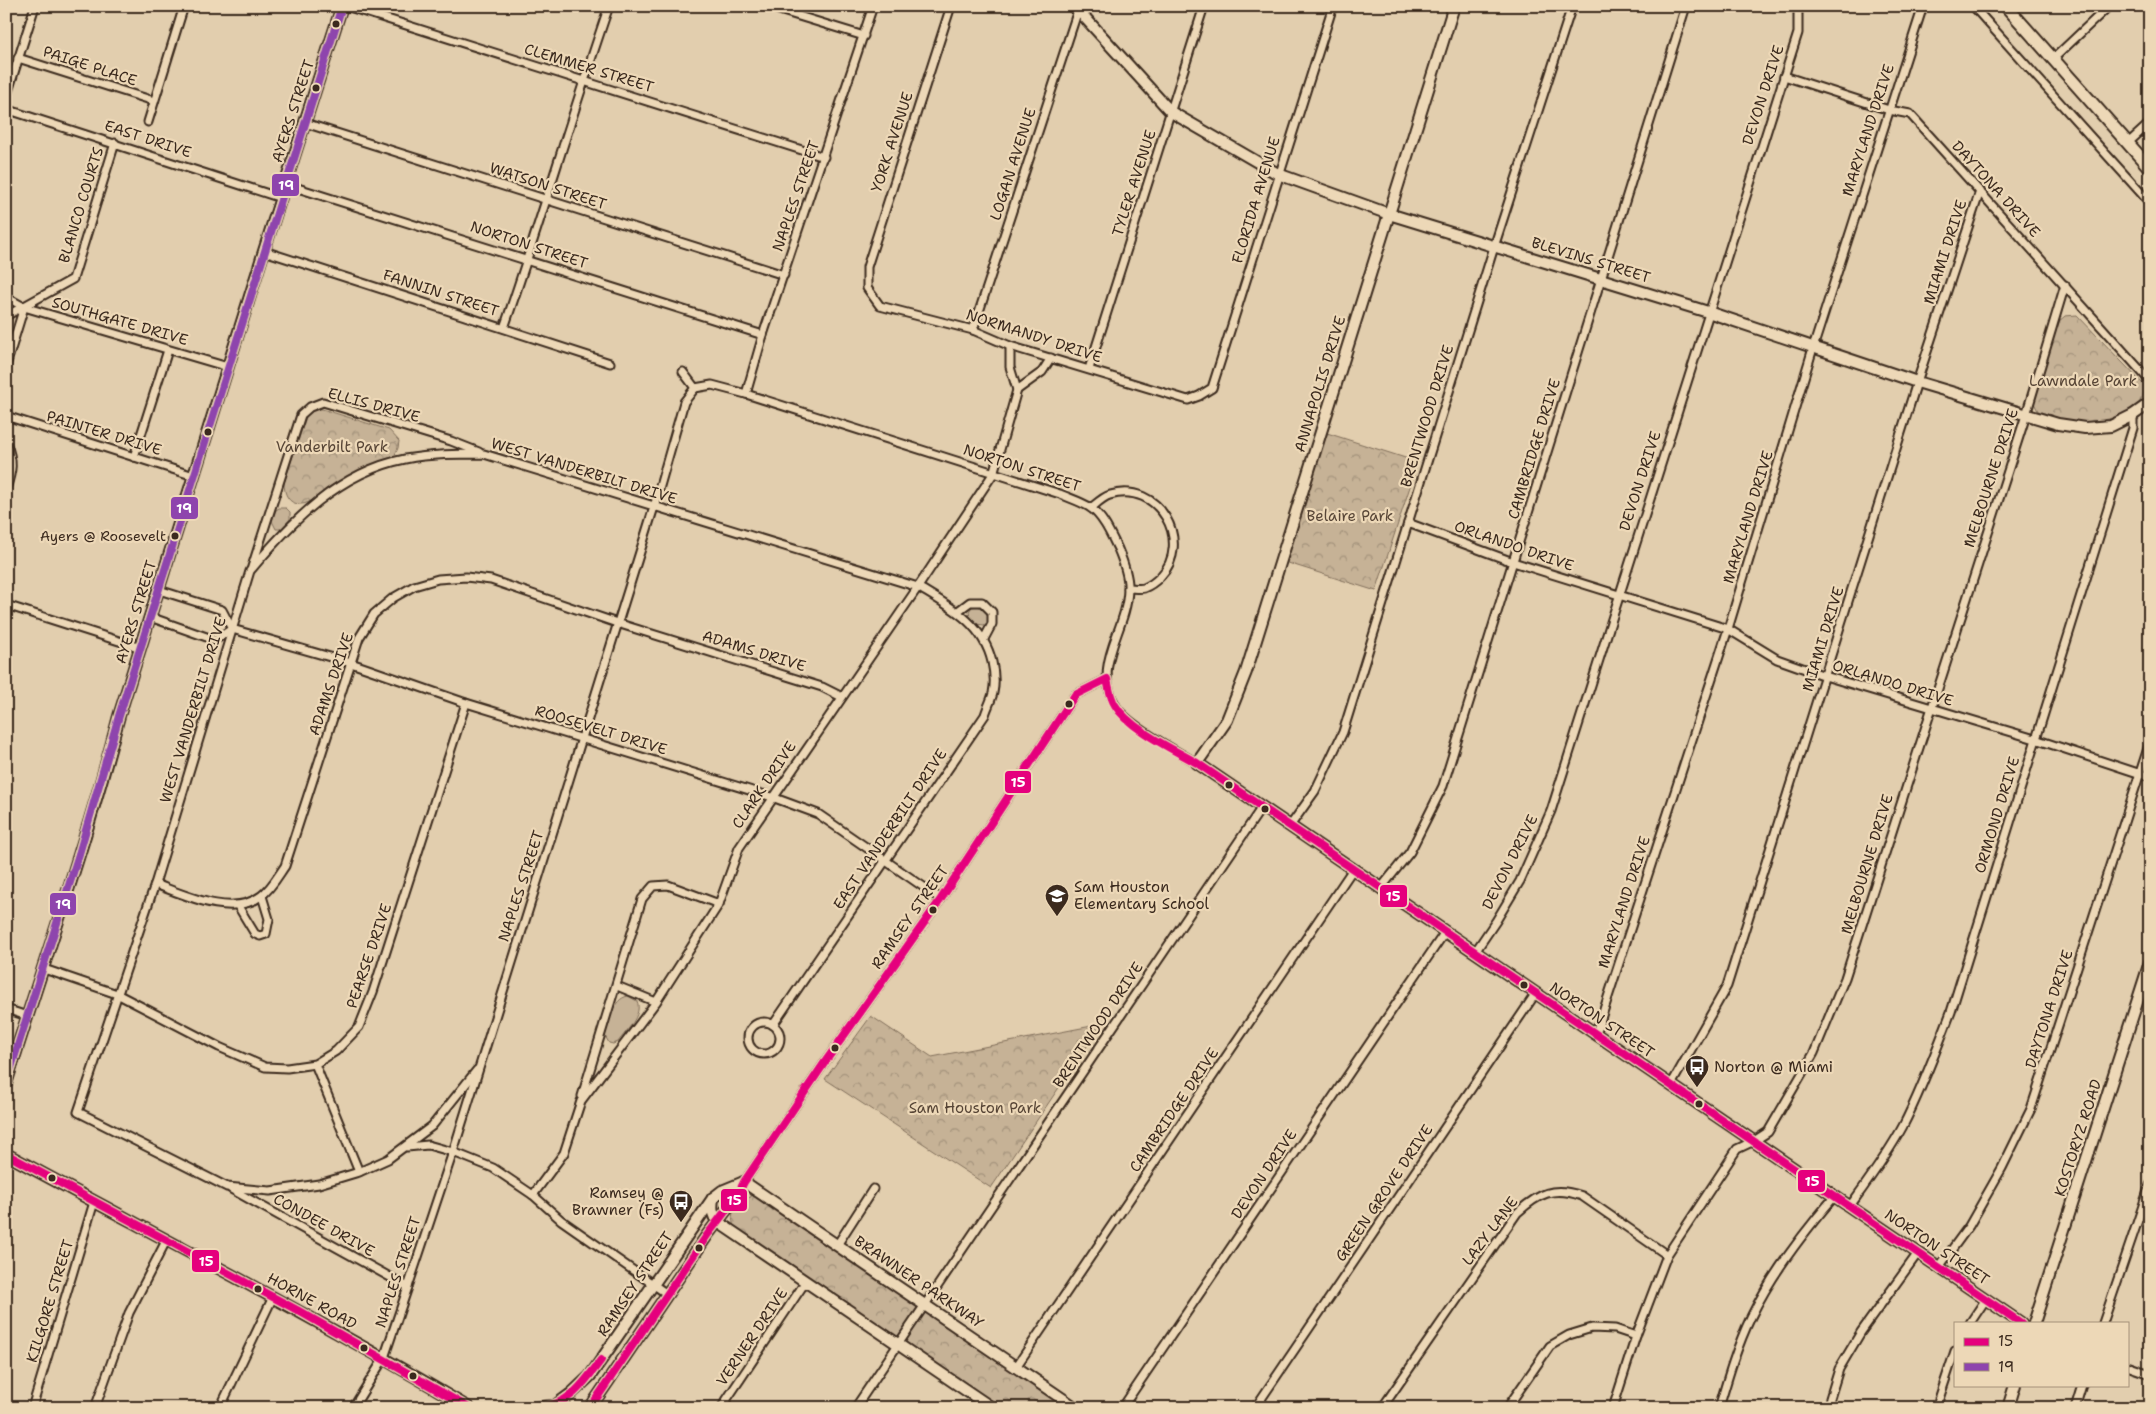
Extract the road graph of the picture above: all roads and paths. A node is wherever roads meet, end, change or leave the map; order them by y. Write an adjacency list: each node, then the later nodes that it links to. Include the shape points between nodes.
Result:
1 (35, 6): 21 (street)
2 (184, 6): 26 (street)
3 (342, 6): 31 (street, AYERS STREET)
4 (346, 6): 24 (street, CLEMMER STREET)
5 (609, 6): 24 (street)
6 (766, 6): 20 (street)
7 (873, 6): 20 (street, NAPLES STREET)
8 (950, 6): 50 (street, YORK AVENUE, via 867,266)
9 (1204, 6): 29 (street, TYLER AVENUE)
10 (1333, 6): 37 (street, FLORIDA AVENUE)
11 (1454, 6): 43 (street, ANNAPOLIS DRIVE)
12 (1572, 6): 44 (street, BRENTWOOD DRIVE)
13 (1686, 6): 48 (street, CAMBRIDGE DRIVE)
14 (1798, 6): 23 (street, DEVON DRIVE, via 1798,33)
15 (1923, 6): 28 (street, MARYLAND DRIVE)
16 (1973, 6): 42 (street)
17 (2006, 6): 22 (main road)
18 (2109, 6): 22 (street)
19 (1076, 7): 29 (street, BLEVINS STREET); 56 (street, LOGAN AVENUE)
20 (864, 36): 35 (street, NAPLES STREET)
21 (18, 58): 25 (street); 26 (street, PAIGE PLACE)
22 (2052, 60): 34 (main road)
23 (1784, 76): 28 (street, DAYTONA DRIVE); 53 (street, DEVON DRIVE)
24 (583, 81): 35 (street, CLEMMER STREET); 41 (street)
25 (6, 98)
26 (154, 101): 30 (street)
27 (6, 109): 33 (street, EAST DRIVE)
28 (1889, 110): 39 (street, DAYTONA DRIVE, via 1910,114); 59 (street, MARYLAND DRIVE)
29 (1171, 112): 37 (street, BLEVINS STREET); 65 (street, TYLER AVENUE)
30 (148, 122)
31 (305, 123): 38 (street, AYERS STREET); 41 (street, WATSON STREET)
32 (2150, 123): 34 (street)
33 (116, 143): 40 (street, EAST DRIVE); 52 (street, BLANCO COURTS, via 73,279)
34 (2128, 143): 36 (main road)
35 (824, 157): 47 (street, NAPLES STREET)
36 (2150, 168)
37 (1278, 174): 43 (street, BLEVINS STREET); 72 (street, FLORIDA AVENUE, via 1212,388)
38 (285, 184): 40 (street, AYERS STREET); 46 (street, NORTON STREET)
39 (1980, 191): 49 (street, DAYTONA DRIVE); 68 (street, MIAMI DRIVE)
40 (281, 198): 45 (street, AYERS STREET)
41 (547, 200): 46 (street); 47 (street, WATSON STREET)
42 (2150, 204)
43 (1389, 214): 44 (street, BLEVINS STREET); 109 (street, ANNAPOLIS DRIVE, via 1246,672 1227,720)
44 (1494, 247): 48 (street, BLEVINS STREET); 85 (street, BRENTWOOD DRIVE)
45 (264, 251): 55 (street, FANNIN STREET); 64 (street, AYERS STREET)
46 (528, 260): 55 (street); 57 (street, NORTON STREET)
47 (784, 275): 57 (street, NAPLES STREET)
48 (1601, 279): 53 (street, BLEVINS STREET); 86 (street, CAMBRIDGE DRIVE)
49 (2065, 285): 67 (street, DAYTONA DRIVE); 74 (street, MELBOURNE DRIVE)
50 (867, 288): 56 (street, NORMANDY DRIVE, via 880,306)
51 (6, 297): 52 (street, SOUTHGATE DRIVE)
52 (24, 307): 54 (street, BLANCO COURTS); 60 (street, SOUTHGATE DRIVE); 63 (street)
53 (1708, 312): 59 (street, BLEVINS STREET); 91 (street, DEVON DRIVE)
54 (6, 316)
55 (504, 328): 62 (street, FANNIN STREET)
56 (974, 330): 58 (street, NORMANDY DRIVE)
57 (763, 335): 71 (street, NAPLES STREET)
58 (1010, 346): 61 (street, NORMANDY DRIVE); 70 (street, via 1010,367)
59 (1813, 348): 68 (street, BLEVINS STREET); 97 (street, MARYLAND DRIVE)
60 (168, 350): 64 (street, SOUTHGATE DRIVE); 79 (street)
61 (1051, 358): 65 (street, NORMANDY DRIVE); 70 (street, via 1042,372)
62 (610, 363)
63 (6, 366)
64 (228, 367): 81 (street, AYERS STREET)
65 (1089, 369): 72 (street, NORMANDY DRIVE, via 1188,400)
66 (683, 372): 69 (street)
67 (2150, 381)
68 (1917, 382): 74 (street, BLEVINS STREET); 101 (street, MIAMI DRIVE)
69 (696, 388): 71 (street, NORTON STREET, via 712,385); 83 (street, NAPLES STREET, via 684,402)
70 (1017, 390): 80 (street, CLARK DRIVE)
71 (746, 394): 80 (street, NORTON STREET)
72 (1199, 396)
73 (2150, 403): 75 (street, BLEVINS STREET)
74 (2026, 415): 75 (street, BLEVINS STREET, via 2085,428 2110,426); 105 (street, MELBOURNE DRIVE)
75 (2133, 415): 107 (street, ORMOND DRIVE, via 2133,428)
76 (6, 416): 79 (street, PAINTER DRIVE)
77 (6, 443): 82 (street, via 12,455)
78 (484, 454): 83 (street, WEST VANDERBILT DRIVE); 87 (street, WEST VANDERBILT DRIVE, via 444,454 403,460 367,472 309,507); 87 (street, ELLIS DRIVE, via 323,402 310,407 301,414)
79 (134, 457): 81 (street, PAINTER DRIVE)
80 (993, 474): 84 (street, NORTON STREET, via 1060,494); 88 (street, CLARK DRIVE)
81 (194, 476): 90 (street, AYERS STREET)
82 (6, 489)
83 (654, 508): 88 (street, WEST VANDERBILT DRIVE); 95 (street, NAPLES STREET)
84 (1091, 508): 89 (street, NORTON STREET, via 1113,539); 89 (street, via 1109,495 1128,494 1146,497 1167,519 1174,537 1173,554 1167,569 1144,588)
85 (1408, 523): 86 (street, ORLANDO DRIVE); 114 (street, BRENTWOOD DRIVE, via 1343,732 1315,791)
86 (1513, 562): 91 (street, ORLANDO DRIVE); 118 (street, CAMBRIDGE DRIVE, via 1443,786 1410,852)
87 (250, 571): 96 (street, WEST VANDERBILT DRIVE)
88 (918, 587): 93 (street, EAST VANDERBILT DRIVE); 103 (street, CLARK DRIVE)
89 (1128, 588): 102 (street, NORTON STREET, via 1126,608 1107,662)
90 (159, 590): 94 (street, AYERS STREET); 96 (street, via 222,610)
91 (1618, 595): 97 (street, ORLANDO DRIVE); 124 (street, DEVON DRIVE, via 1551,811 1520,881)
92 (6, 605): 99 (street)
93 (958, 611): 98 (street, EAST VANDERBILT DRIVE); 98 (street, via 970,602 982,602 992,612 992,624)
94 (150, 618): 96 (street, via 215,640); 99 (street, AYERS STREET)
95 (617, 623): 100 (street, ADAMS DRIVE, via 491,580 466,577 438,579 414,586 374,614 359,638); 103 (street, ADAMS DRIVE, via 822,687); 106 (street, NAPLES STREET)
96 (232, 629): 100 (street, ROOSEVELT DRIVE); 117 (street, WEST VANDERBILT DRIVE)
97 (1728, 629): 101 (street, ORLANDO DRIVE, via 1777,659); 134 (street, MARYLAND DRIVE)
98 (984, 639): 115 (street, EAST VANDERBILT DRIVE, via 994,670 994,691 985,715)
99 (141, 648): 126 (street, AYERS STREET)
100 (351, 663): 104 (street, ROOSEVELT DRIVE); 119 (street, ADAMS DRIVE, via 285,866)
101 (1826, 676): 105 (street, ORLANDO DRIVE); 138 (street, MIAMI DRIVE, via 1727,986)
102 (1107, 679): 109 (street, NORTON STREET, via 1117,708 1127,718); 120 (street, RAMSEY STREET, via 1075,695)
103 (842, 697): 112 (street, CLARK DRIVE)
104 (466, 703): 106 (street, ROOSEVELT DRIVE); 135 (street, PEARSE DRIVE, via 373,992 358,1027 336,1051)
105 (1930, 709): 107 (street, ORLANDO DRIVE); 140 (street, MELBOURNE DRIVE, via 1845,978 1814,1053 1795,1089 1768,1132)
106 (582, 738): 112 (street, ROOSEVELT DRIVE); 136 (street, NAPLES STREET)
107 (2034, 739): 110 (street, ORLANDO DRIVE); 153 (street, ORMOND DRIVE, via 1951,1012 1929,1068 1902,1127)
108 (2150, 742): 110 (street, DAYTONA DRIVE)
109 (1197, 763): 113 (street, NORTON STREET)
110 (2140, 774): 111 (street, ORLANDO DRIVE); 159 (street, DAYTONA DRIVE, via 2031,1109 1969,1226)
111 (2150, 777)
112 (772, 797): 115 (street, ROOSEVELT DRIVE, via 818,814); 121 (street, CLARK DRIVE, via 739,848)
113 (1262, 807): 114 (street, NORTON STREET); 166 (street, BRENTWOOD DRIVE)
114 (1290, 826): 116 (street, NORTON STREET)
115 (885, 860): 120 (street, ROOSEVELT DRIVE); 133 (street, EAST VANDERBILT DRIVE)
116 (1353, 869): 118 (street, NORTON STREET); 176 (street, CAMBRIDGE DRIVE)
117 (155, 884): 122 (street, ADAMS DRIVE, via 206,903); 129 (street, WEST VANDERBILT DRIVE)
118 (1381, 888): 123 (street, NORTON STREET)
119 (262, 896): 122 (street, ADAMS DRIVE); 122 (street, via 269,920 266,934 255,934)
120 (941, 899): 145 (street, RAMSEY STREET)
121 (719, 904): 127 (street, via 668,886 653,886 642,899); 130 (street, CLARK DRIVE)
122 (238, 906)
123 (1445, 932): 124 (street, NORTON STREET); 192 (street, DEVON DRIVE)
124 (1474, 952): 128 (street, NORTON STREET)
125 (2150, 962): 169 (street, KOSTORYZ ROAD)
126 (44, 970): 129 (street, PEARSE DRIVE); 132 (street, AYERS STREET)
127 (617, 986): 130 (street); 139 (street)
128 (1536, 993): 134 (street, NORTON STREET); 193 (street, GREEN GROVE DRIVE)
129 (117, 994): 135 (street, PEARSE DRIVE, via 220,1048 265,1067); 147 (street, WEST VANDERBILT DRIVE, via 78,1112)
130 (656, 1002): 139 (street, CLARK DRIVE)
131 (6, 1009): 132 (street)
132 (27, 1016): 137 (street, AYERS STREET)
133 (773, 1025): 133 (street, via 760,1023 749,1031 748,1040 755,1052 768,1054 779,1046 779,1032)
134 (1596, 1034): 138 (street, NORTON STREET)
135 (315, 1064): 144 (street)
136 (477, 1070): 141 (street, WEST VANDERBILT DRIVE, via 432,1126); 142 (street, NAPLES STREET)
137 (6, 1084)
138 (1671, 1085): 140 (street, NORTON STREET)
139 (581, 1101): 149 (street, CLARK DRIVE, via 564,1154)
140 (1754, 1142): 150 (street, NORTON STREET); 158 (street, MELBOURNE DRIVE, via 1737,1149)
141 (406, 1147): 142 (street, via 428,1145); 144 (street, WEST VANDERBILT DRIVE)
142 (453, 1152): 149 (street, via 493,1168); 162 (street, NAPLES STREET)
143 (6, 1154): 152 (street, HORNE ROAD)
144 (359, 1172): 147 (street, WEST VANDERBILT DRIVE, via 319,1184 270,1191)
145 (744, 1182): 151 (street, RAMSEY STREET); 154 (street, RAMSEY STREET); 156 (street, BRAWNER PARKWAY)
146 (2150, 1185): 170 (street)
147 (227, 1188): 162 (street, CONDEE DRIVE)
148 (873, 1189): 156 (street)
149 (533, 1195): 161 (street, via 560,1220)
150 (1835, 1196): 153 (street, NORTON STREET); 197 (street, via 1804,1233 1751,1316)
151 (713, 1198): 154 (street, via 712,1209); 161 (street, RAMSEY STREET)
152 (94, 1202): 155 (street, HORNE ROAD); 182 (street, KILGORE STREET)
153 (1850, 1206): 157 (street, NORTON STREET)
154 (718, 1222): 160 (street); 163 (street, RAMSEY STREET)
155 (166, 1240): 164 (street, HORNE ROAD); 183 (street, via 129,1314)
156 (837, 1245): 166 (street, BRAWNER PARKWAY)
157 (1918, 1253): 159 (street, NORTON STREET); 198 (street, via 1861,1332 1840,1369)
158 (1667, 1255): 171 (street, MELBOURNE DRIVE); 194 (street, LAZY LANE, via 1582,1196 1565,1190 1533,1198 1517,1213)
159 (1939, 1267): 165 (street, NORTON STREET)
160 (806, 1281): 172 (street); 189 (street, VERNER DRIVE)
161 (653, 1284): 163 (street); 180 (street, RAMSEY STREET, via 590,1376)
162 (408, 1287): 174 (street, NAPLES STREET)
163 (667, 1294): 188 (street, RAMSEY STREET)
164 (273, 1297): 174 (street, HORNE ROAD); 184 (street)
165 (1986, 1299): 167 (street); 168 (street, NORTON STREET)
166 (925, 1305): 172 (street, BRENTWOOD DRIVE); 176 (street, BRAWNER PARKWAY)
167 (1971, 1322)
168 (2020, 1322)
169 (2034, 1322)
170 (2103, 1322)
171 (1636, 1336): 195 (street, via 1615,1329 1592,1328 1569,1335 1550,1346); 196 (street, MELBOURNE DRIVE)
172 (898, 1344): 181 (street); 190 (street, BRENTWOOD DRIVE)
173 (1954, 1354): 199 (street)
174 (384, 1358): 185 (street, NAPLES STREET); 186 (street, HORNE ROAD)
175 (2128, 1366): 177 (street)
176 (1016, 1367): 191 (street, BRAWNER PARKWAY)
177 (2150, 1374)
178 (2015, 1386): 200 (street)
179 (2082, 1386): 201 (street)
180 (552, 1407): 187 (street)
181 (989, 1407)
182 (32, 1408)
183 (94, 1408)
184 (220, 1408)
185 (352, 1408)
186 (469, 1408)
187 (535, 1408)
188 (590, 1408)
189 (721, 1408)
190 (855, 1408)
191 (1076, 1408)
192 (1122, 1408)
193 (1255, 1408)
194 (1382, 1408)
195 (1507, 1408)
196 (1613, 1408)
197 (1719, 1408)
198 (1827, 1408)
199 (1936, 1408)
200 (2008, 1408)
201 (2076, 1408)

